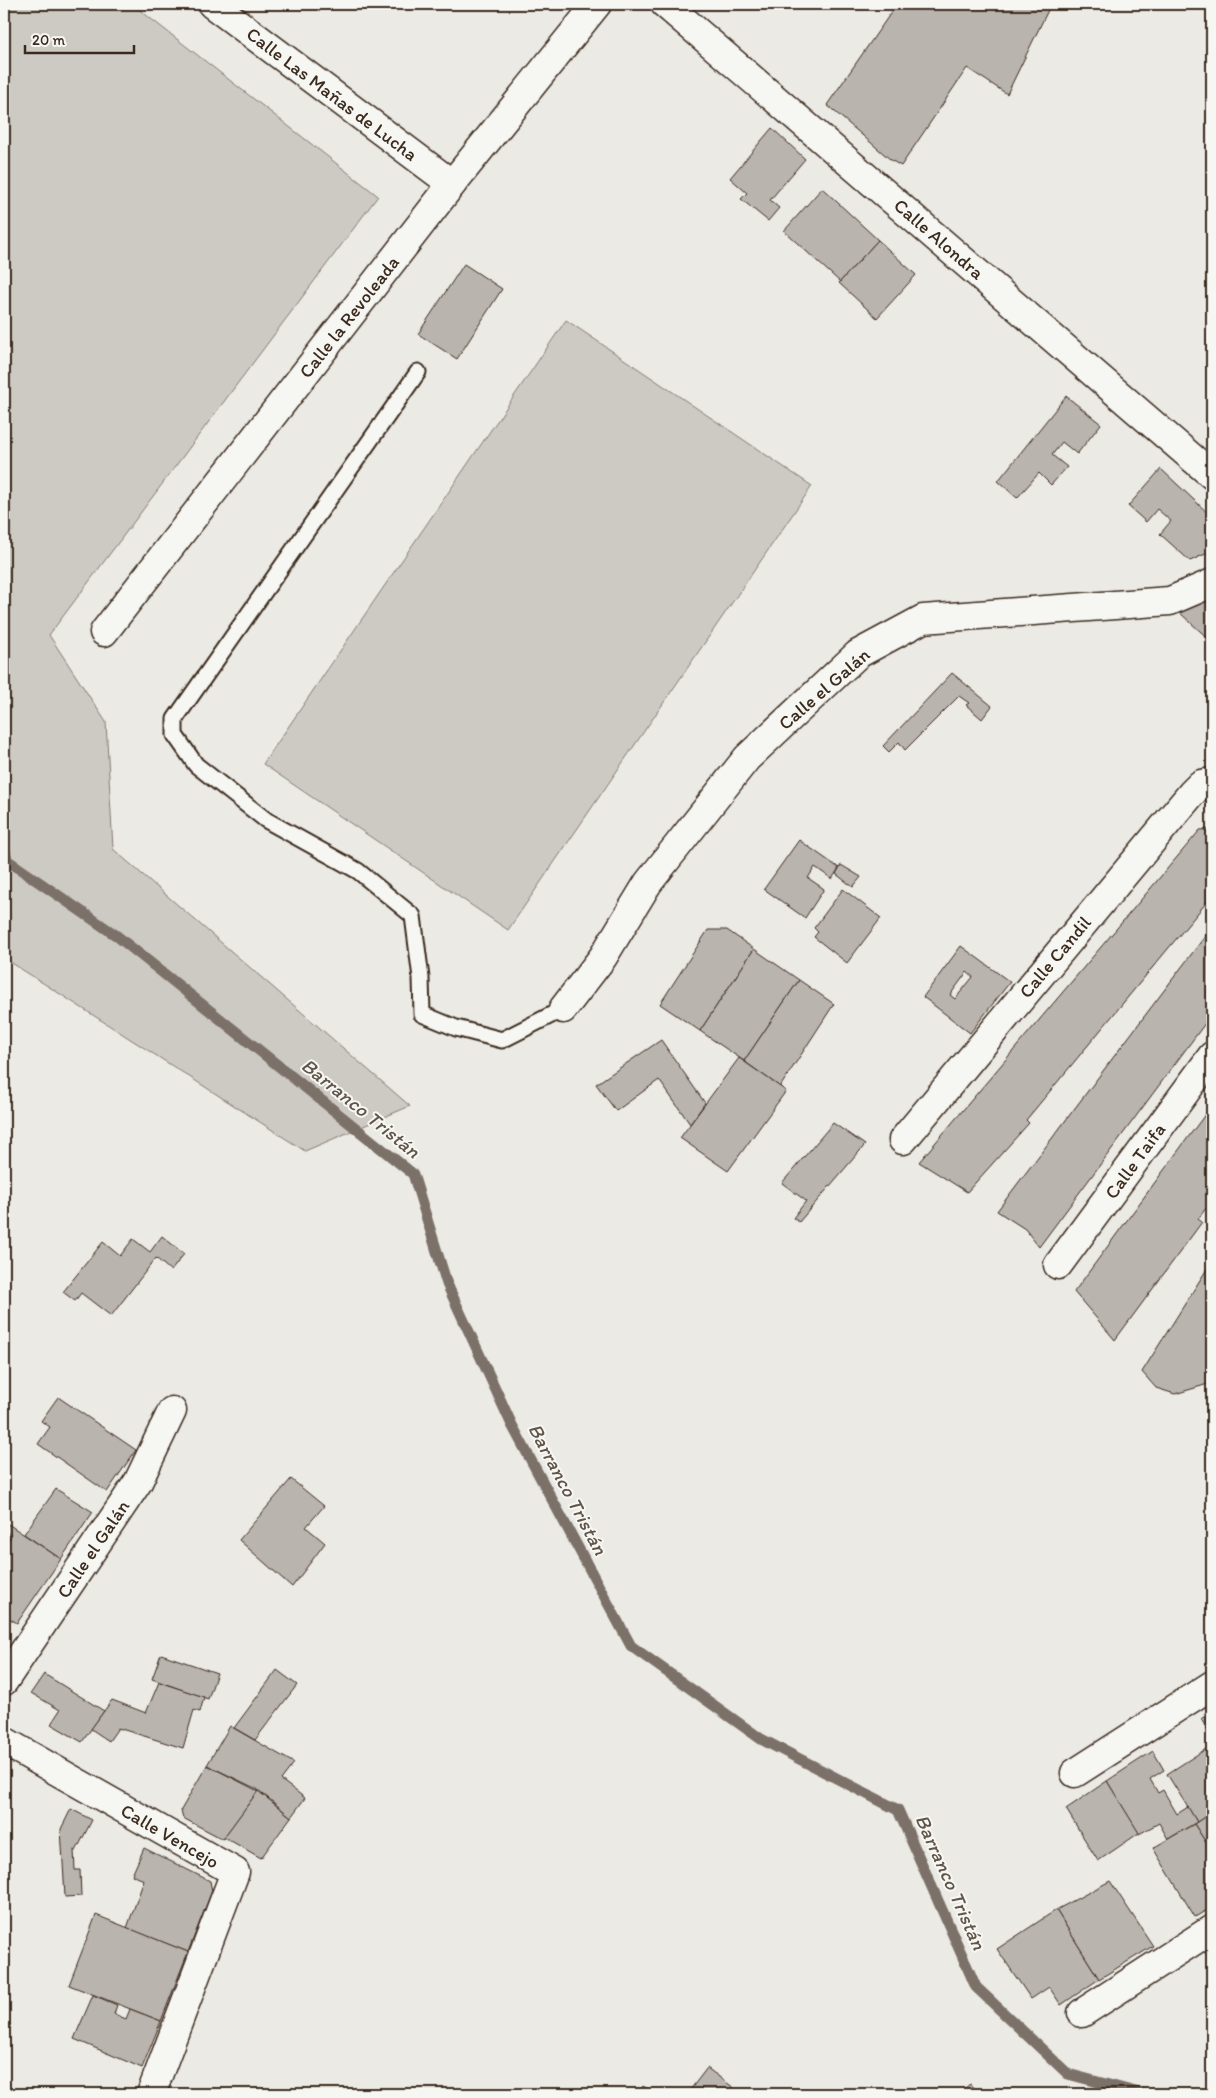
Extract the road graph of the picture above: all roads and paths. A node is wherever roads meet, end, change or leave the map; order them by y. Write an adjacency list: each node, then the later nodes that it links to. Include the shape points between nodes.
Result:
1 (212, 4): 4 (street, Calle Las Mañas de Lucha)
2 (597, 4): 4 (street, Calle la Revoleada)
3 (666, 4): 6 (street, Calle Alondra)
4 (452, 184): 8 (street, Calle la Revoleada)
5 (418, 372): 10 (lane, via 174,719 174,735 196,765 266,820 358,871 413,916 422,1014 456,1028 502,1040)
6 (1212, 475)
7 (1212, 583): 10 (street, Calle el Galán, via 1170,601 923,620 858,654 747,758 648,883 603,957)
8 (104, 632)
9 (1212, 782): 12 (street, Calle Candil, via 1201,784 1192,793)
10 (564, 1009)
11 (1212, 1056): 13 (street, Calle Taifa)
12 (903, 1140)
13 (1058, 1265)
14 (172, 1411): 15 (street, Calle el Galán, via 138,1482)
15 (4, 1681)
16 (1212, 1685): 18 (street)
17 (4, 1741): 21 (street, Calle Vencejo, via 235,1872)
18 (1075, 1773)
19 (1212, 1929): 20 (street)
20 (1082, 2013)
21 (151, 2094)

